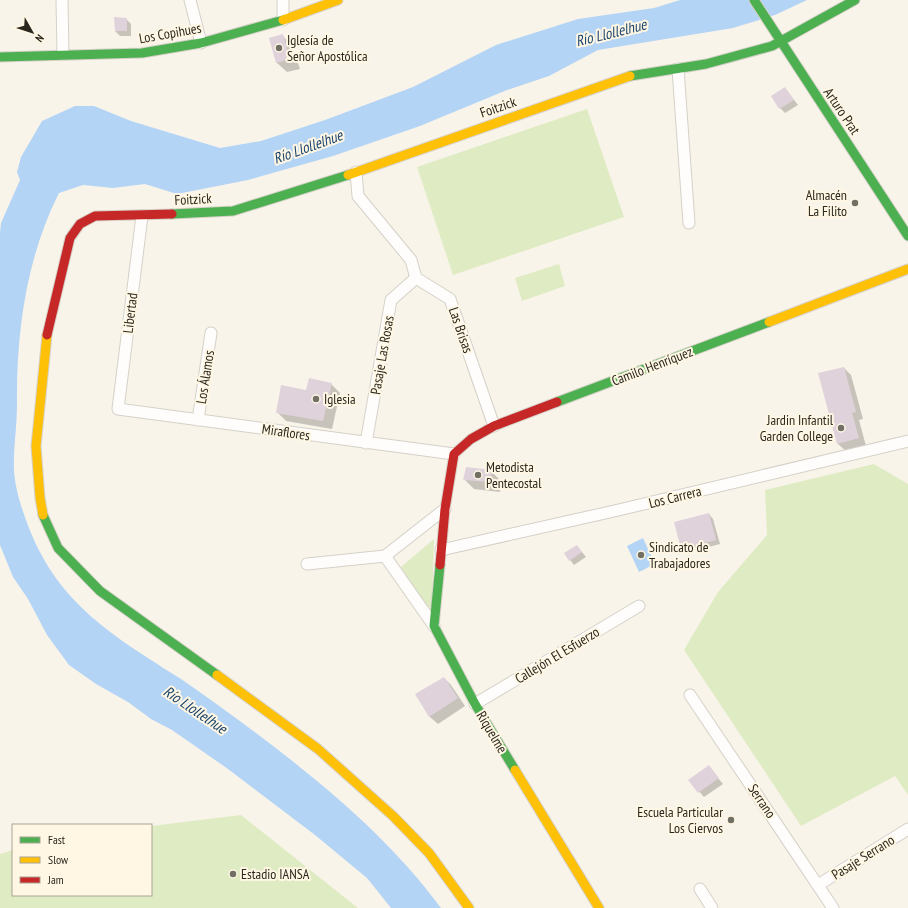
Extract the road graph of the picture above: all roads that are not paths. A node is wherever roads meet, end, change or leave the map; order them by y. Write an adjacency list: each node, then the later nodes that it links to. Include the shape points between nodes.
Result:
1 (62, 0): 10 (street)
2 (190, 0): 9 (street)
3 (283, 0): 7 (street)
4 (338, 0): 7 (street, Los Copihues)
5 (754, 0): 8 (street, Arturo Prat)
6 (855, 0): 8 (street, Foitzick)
7 (283, 20): 9 (street, Los Copihues)
8 (778, 39): 12 (street, Foitzick, via 721,60); 16 (street, Arturo Prat)
9 (201, 43): 10 (street, Los Copihues, via 142,53)
10 (63, 54): 11 (street, Los Copihues)
11 (0, 57)
12 (678, 69): 13 (street, Foitzick, via 636,74); 15 (street)
13 (356, 172): 14 (street, Foitzick, via 233,211); 18 (street, via 358,196 411,260)
14 (142, 216): 20 (street, Libertad); 37 (street, Foitzick, via 102,215 89,218 78,226 70,238 48,328 36,446 44,518 58,548 100,591 344,771 429,853)
15 (689, 224)
16 (908, 236)
17 (908, 269): 22 (street, Camilo Henríquez)
18 (416, 278): 22 (street, Las Brisas, via 450,300); 24 (street, Pasaje Las Rosas, via 392,300)
19 (211, 333): 21 (street, Los Álamos)
20 (118, 410): 21 (street, Miraflores)
21 (198, 420): 24 (street, Miraflores)
22 (494, 426): 25 (street, Camilo Henríquez, via 471,439)
23 (908, 441): 27 (street, Los Carrera)
24 (366, 442): 25 (street, Miraflores)
25 (454, 454): 26 (street)
26 (445, 509): 27 (street); 28 (street)
27 (441, 550): 31 (street)
28 (385, 556): 29 (street); 31 (street, Riquelme)
29 (307, 564)
30 (639, 606): 33 (street, Callejón El Esfuerzo)
31 (434, 626): 33 (street, Riquelme)
32 (690, 695): 35 (street, Serrano)
33 (475, 704): 38 (street, Riquelme)
34 (908, 829): 35 (street, Pasaje Serrano)
35 (818, 885): 40 (street, Serrano)
36 (700, 889): 39 (street)
37 (469, 908)
38 (599, 908)
39 (712, 908)
40 (833, 908)

